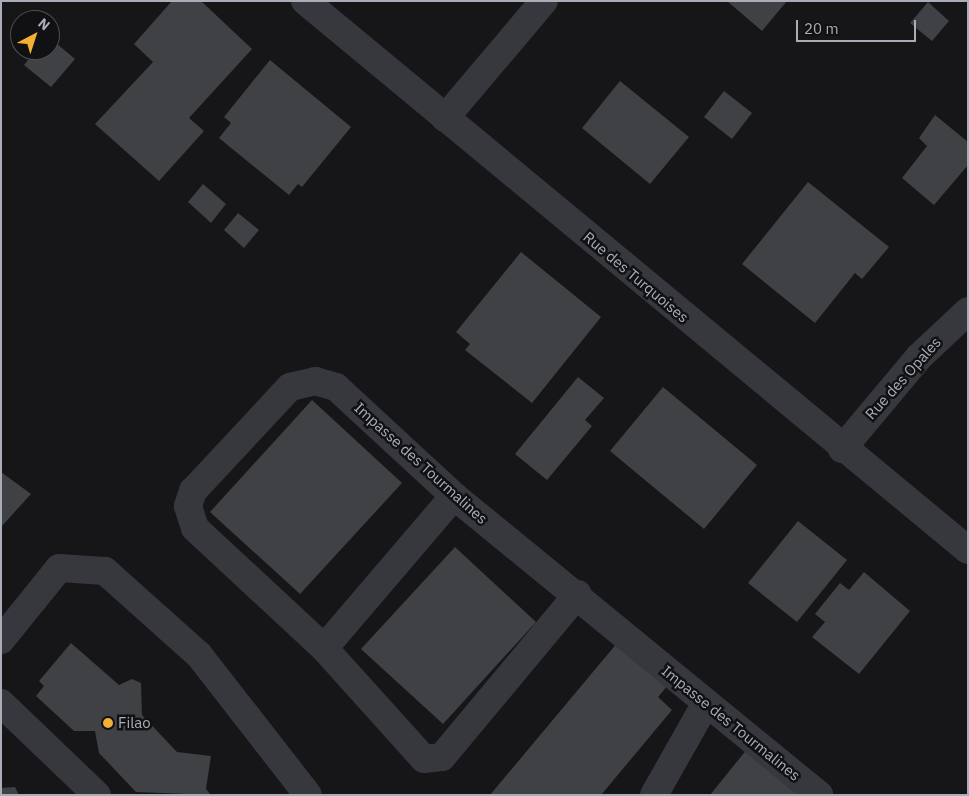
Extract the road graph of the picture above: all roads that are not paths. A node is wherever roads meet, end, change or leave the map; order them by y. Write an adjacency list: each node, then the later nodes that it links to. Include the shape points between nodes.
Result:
1 (306, 1): 3 (street, Rue des Turquoises)
2 (544, 1): 3 (street)
3 (445, 118): 5 (street, Rue des Turquoises)
4 (968, 311): 5 (street, Rue des Opales, via 919,357)
5 (842, 449): 7 (street, Rue des Turquoises)
6 (454, 496): 8 (street, Impasse des Tourmalines); 10 (street); 10 (street, Impasse des Tourmalines, via 336,387 315,381 290,387 193,490 188,506 195,528)
7 (968, 550)
8 (578, 594): 10 (street, Impasse des Tourmalines, via 442,757 424,759); 12 (street, Impasse des Tourmalines)
9 (1, 640): 14 (street, via 60,568 105,571 199,655)
10 (324, 648)
11 (1, 703): 13 (street)
12 (706, 703): 15 (street); 16 (street, Impasse des Tourmalines)
13 (97, 795)
14 (308, 795)
15 (654, 795)
16 (819, 795)

